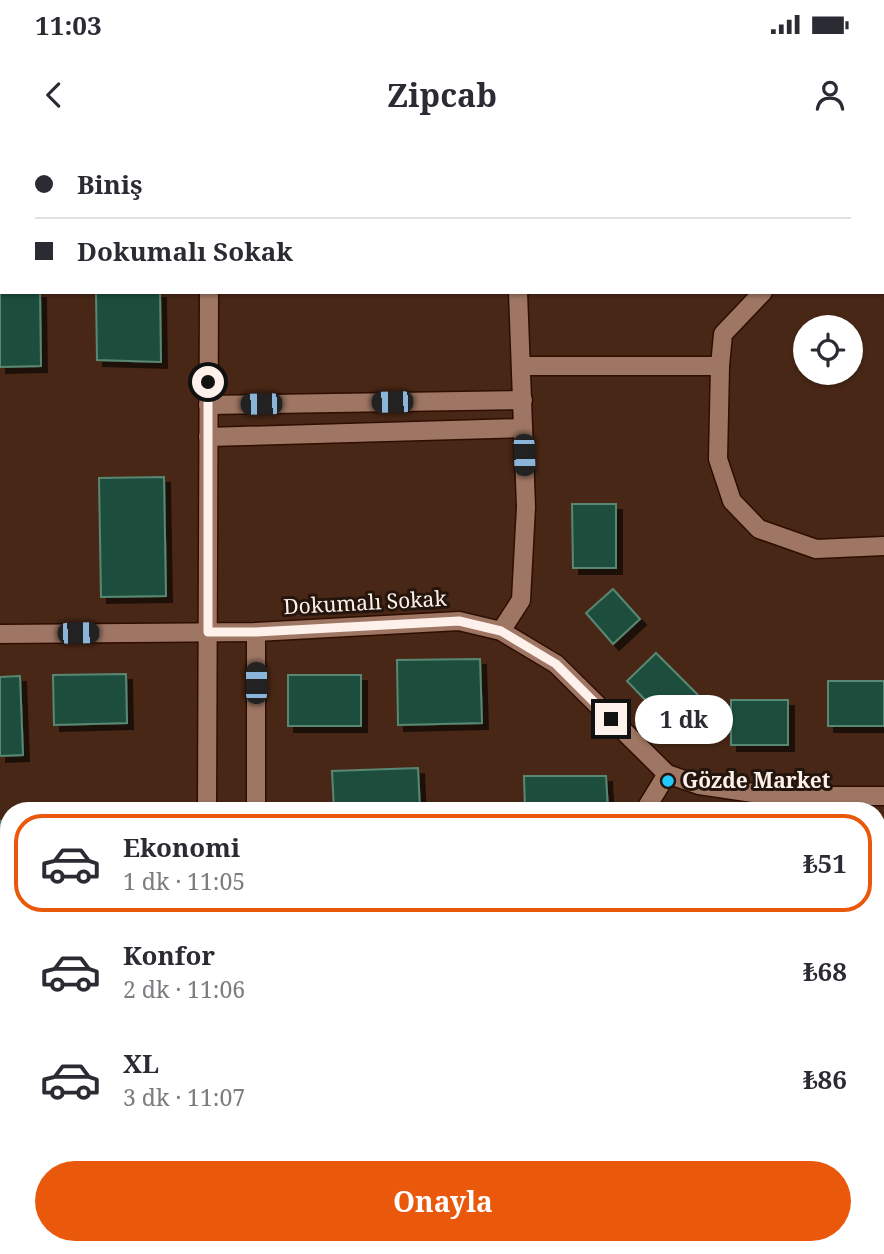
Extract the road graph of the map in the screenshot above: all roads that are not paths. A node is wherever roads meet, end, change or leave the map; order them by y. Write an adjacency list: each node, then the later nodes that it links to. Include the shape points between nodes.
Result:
1 (209, 294): 7 (street)
2 (518, 294): 4 (street)
3 (761, 294): 5 (street, via 723,334)
4 (521, 366): 5 (street); 6 (street)
5 (720, 366): 10 (street, via 719,459 733,501 759,529 816,549)
6 (523, 400): 7 (street); 8 (street)
7 (208, 405): 9 (street)
8 (523, 428): 9 (street); 11 (street, via 526,507 521,600)
9 (208, 437): 12 (street)
10 (884, 547)
11 (501, 631): 13 (street, Dokumalı Sokak, via 459,621); 15 (street, Dokumalı Sokak, via 556,664)
12 (208, 632): 13 (street, Dokumalı Sokak); 14 (street, Dokumalı Sokak); 17 (street)
13 (256, 632): 18 (street)
14 (0, 634)
15 (667, 774): 16 (street, Dokumalı Sokak, via 699,785 775,796); 19 (street)
16 (884, 796)
17 (207, 802)
18 (256, 802)
19 (650, 802)

